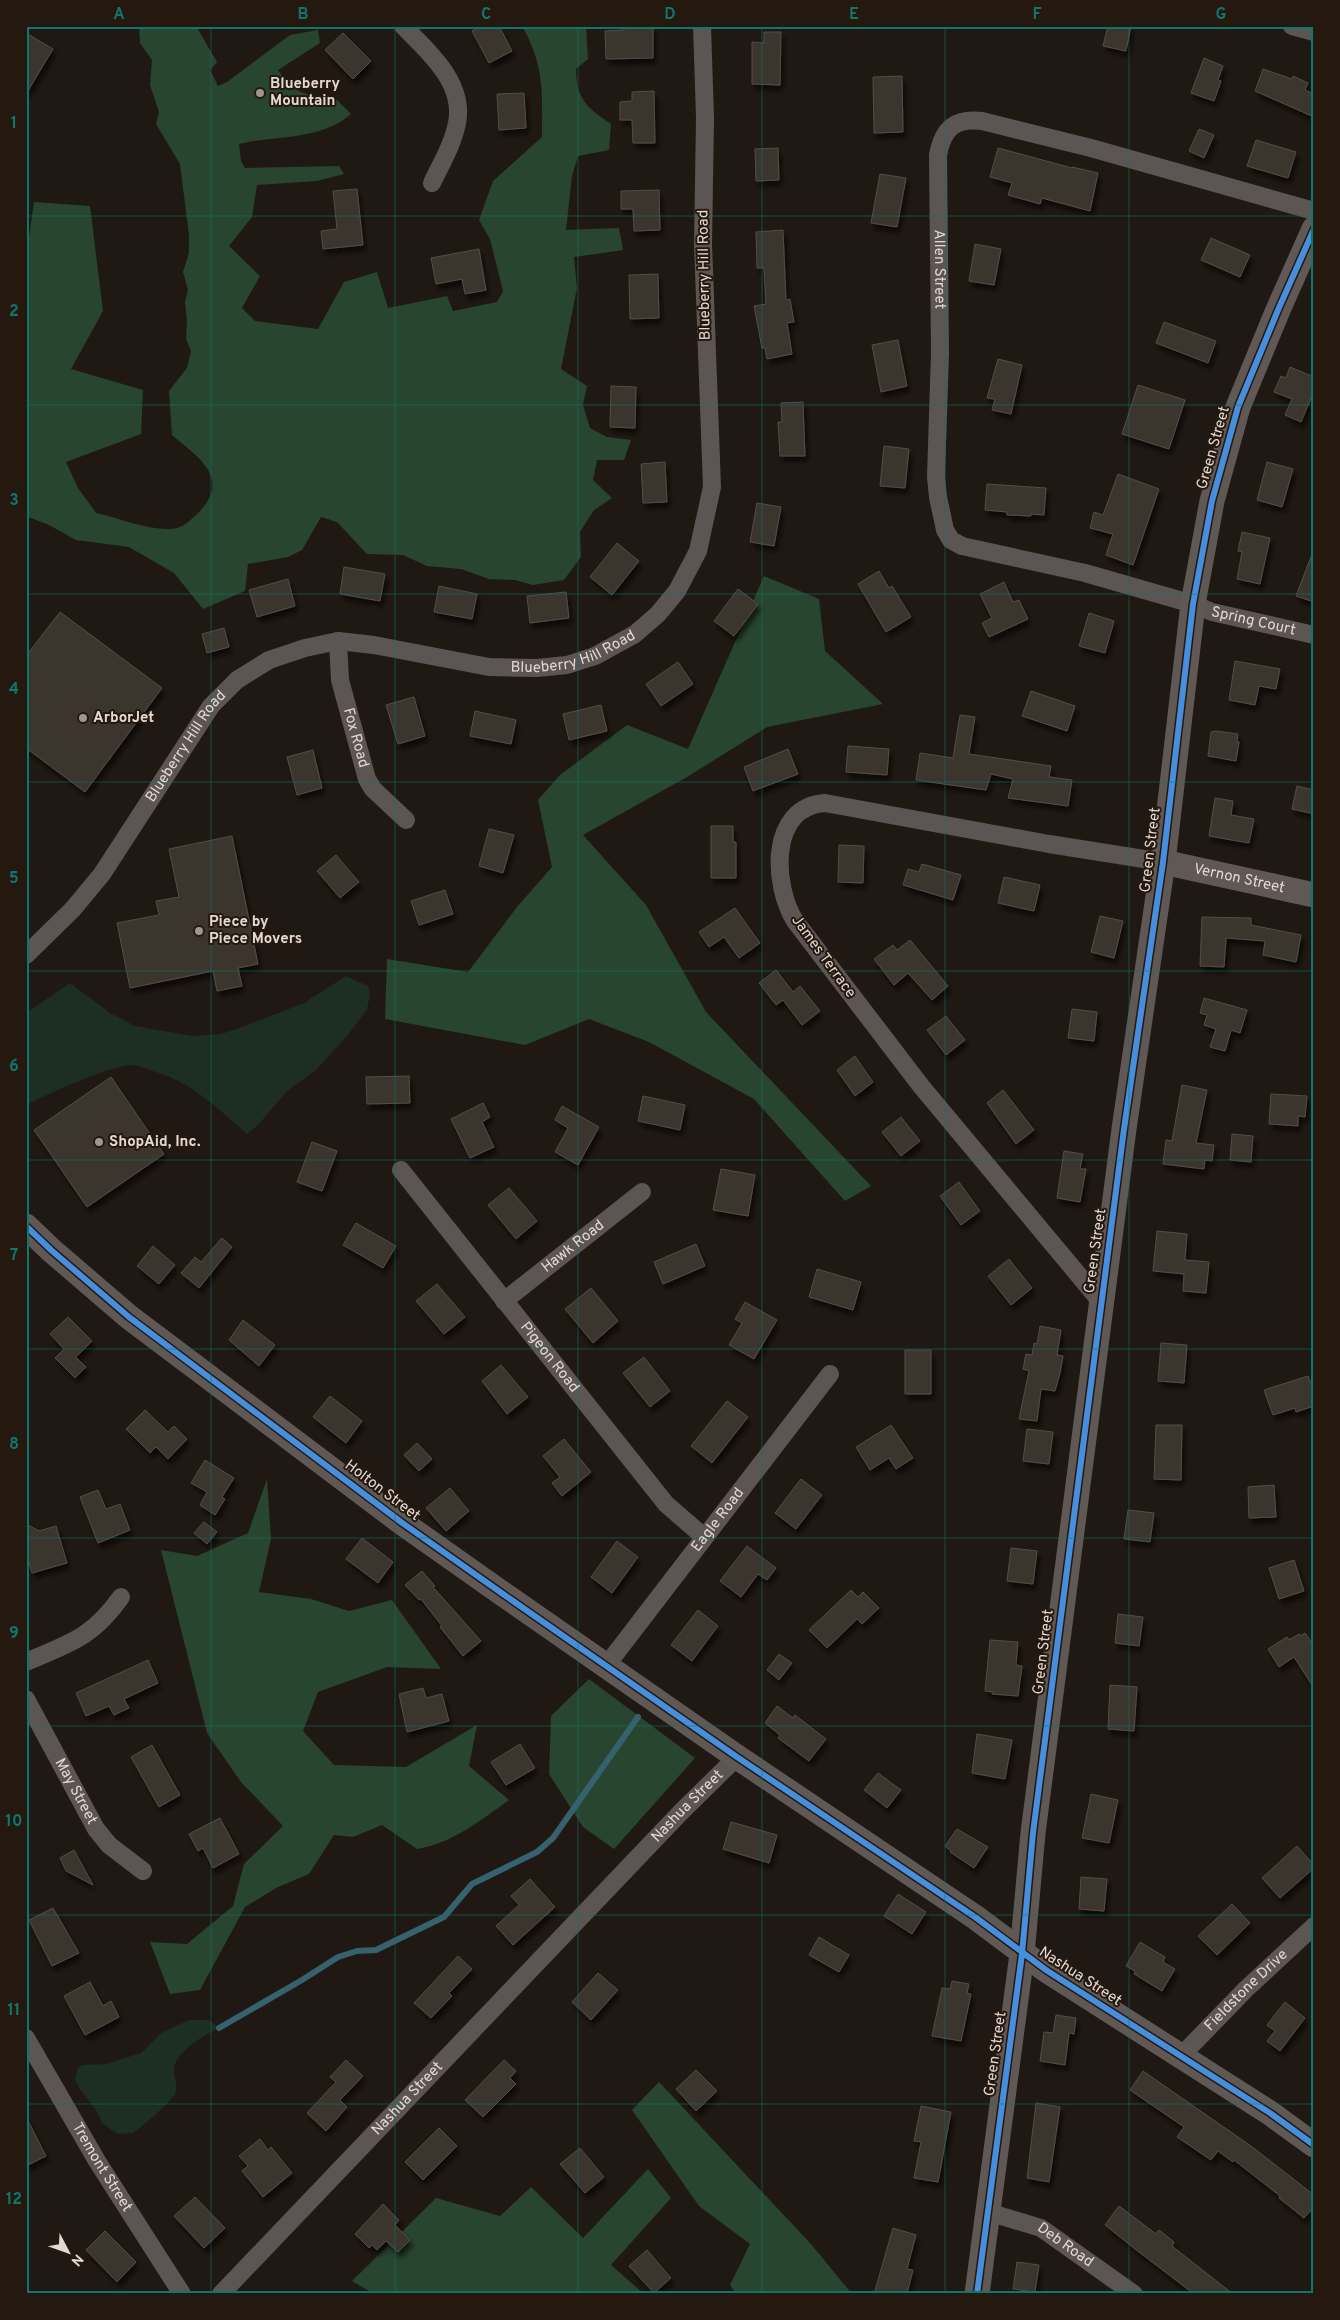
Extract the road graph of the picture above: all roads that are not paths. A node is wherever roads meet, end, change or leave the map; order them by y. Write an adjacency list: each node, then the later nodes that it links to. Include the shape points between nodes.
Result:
1 (403, 26): 5 (street, via 442,67 455,96 458,112 455,131)
2 (702, 26): 10 (street, Blueberry Hill Road, via 705,118 703,244 712,486 702,536 685,578 668,603 635,634 595,656 552,667 488,667)
3 (1292, 26): 4 (street)
4 (1314, 32)
5 (432, 183)
6 (1314, 211): 8 (street, Allen Street, via 1074,143 982,121 955,124 940,143 937,168 940,352 936,477 945,530 951,540 962,546 1077,571)
7 (1314, 229): 8 (street, Green Street, via 1238,408 1212,502)
8 (1193, 604): 9 (street, Spring Court, via 1212,612); 12 (street, Green Street)
9 (1314, 635)
10 (338, 641): 11 (street, Fox Road, via 340,680 367,779 373,789); 14 (street, Blueberry Hill Road, via 269,660 219,696 102,874)
11 (406, 820)
12 (1163, 862): 13 (street, Vernon Street); 19 (street, Green Street); 19 (street, James Terrace, via 825,803 814,804 797,816 781,845 782,891 795,921 921,1086)
13 (1314, 895)
14 (26, 955)
15 (402, 1170): 18 (street, Pigeon Road)
16 (642, 1192): 18 (street, Hawk Road)
17 (26, 1226): 24 (street, Holton Street, via 145,1329 401,1522)
18 (504, 1301): 21 (street, Pigeon Road, via 666,1504)
19 (1101, 1302): 29 (street, Green Street, via 1033,1833)
20 (830, 1374): 21 (street, Eagle Road)
21 (704, 1537): 24 (street, Eagle Road)
22 (121, 1597): 23 (street, via 93,1629 73,1642)
23 (26, 1662)
24 (606, 1666): 26 (street, Holton Street)
25 (26, 1699): 27 (street, May Street, via 96,1828 109,1844)
26 (737, 1757): 29 (street, Nashua Street, via 965,1910); 35 (street, Nashua Street)
27 (143, 1871)
28 (1314, 1926): 31 (street, Fieldstone Drive)
29 (1022, 1954): 31 (street, Nashua Street); 33 (street, Green Street)
30 (26, 2038): 34 (street, Tremont Street, via 97,2161)
31 (1180, 2057): 32 (street, Nashua Street, via 1270,2113)
32 (1314, 2145)
33 (988, 2212): 36 (street, Green Street); 37 (street, Deb Road, via 1041,2228)
34 (182, 2294)
35 (221, 2294)
36 (978, 2294)
37 (1134, 2294)

